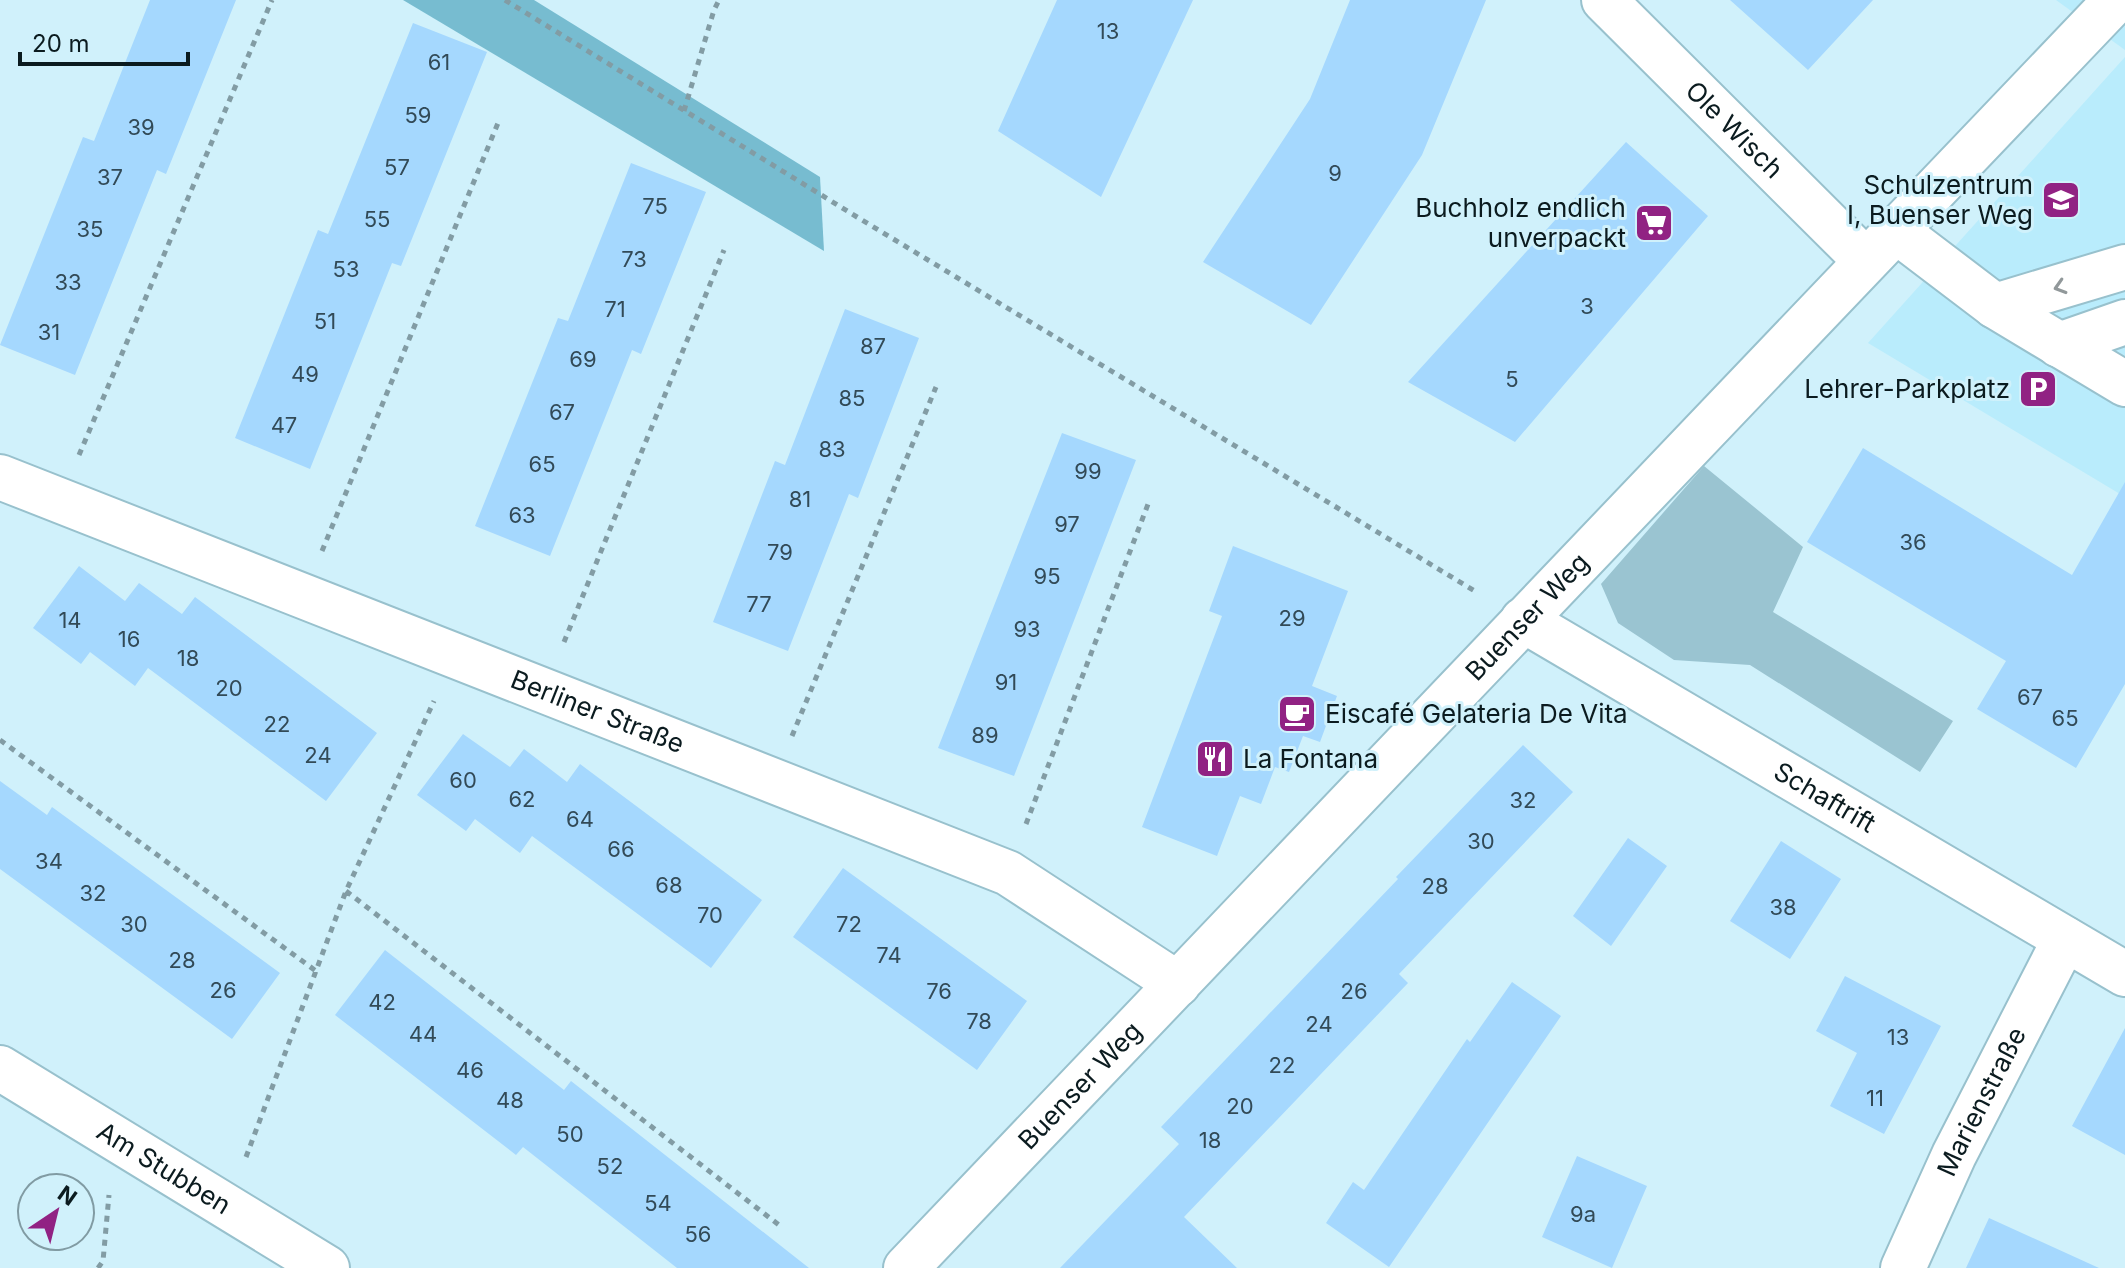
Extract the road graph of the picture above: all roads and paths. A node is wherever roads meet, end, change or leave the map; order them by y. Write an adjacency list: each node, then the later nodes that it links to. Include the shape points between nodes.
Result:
1 (272, 0): 18 (path)
2 (505, 0): 6 (path)
3 (719, 0): 6 (path)
4 (1604, 0): 8 (street, Ole Wisch)
5 (2116, 0): 8 (street, Buenser Weg)
6 (684, 111): 20 (path)
7 (498, 123): 19 (path)
8 (1880, 246): 11 (street, Ole Wisch); 20 (street, Buenser Weg)
9 (724, 250): 22 (path)
10 (2125, 267): 11 (street, one-way to 11)
11 (1995, 306): 13 (street, Ole Wisch)
12 (2125, 322): 13 (street)
13 (2059, 345): 14 (street, Ole Wisch)
14 (2125, 384)
15 (936, 387): 24 (path)
16 (0, 477): 18 (street, Berliner Straße)
17 (1150, 499): 25 (path)
18 (60, 500): 19 (street, Berliner Straße)
19 (304, 596): 21 (street, Berliner Straße)
20 (1523, 620): 27 (street, Schaftrift); 30 (street, Buenser Weg)
21 (456, 656): 22 (street, Berliner Straße); 26 (path)
22 (544, 691): 24 (street, Berliner Straße)
23 (0, 740): 28 (path)
24 (773, 781): 25 (street, Berliner Straße)
25 (1008, 873): 30 (street, Berliner Straße)
26 (346, 891): 28 (path); 34 (path)
27 (2065, 939): 29 (street, Schaftrift); 38 (street, Marienstraße, via 1954,1155)
28 (316, 971): 33 (path)
29 (2125, 974)
30 (1178, 984): 37 (street, Buenser Weg)
31 (0, 1068): 32 (street, Am Stubben)
32 (114, 1138): 33 (street, Am Stubben); 35 (path, via 103,1261)
33 (227, 1207): 36 (street, Am Stubben)
34 (779, 1225)
35 (98, 1268)
36 (327, 1268)
37 (906, 1268)
38 (1903, 1268)

